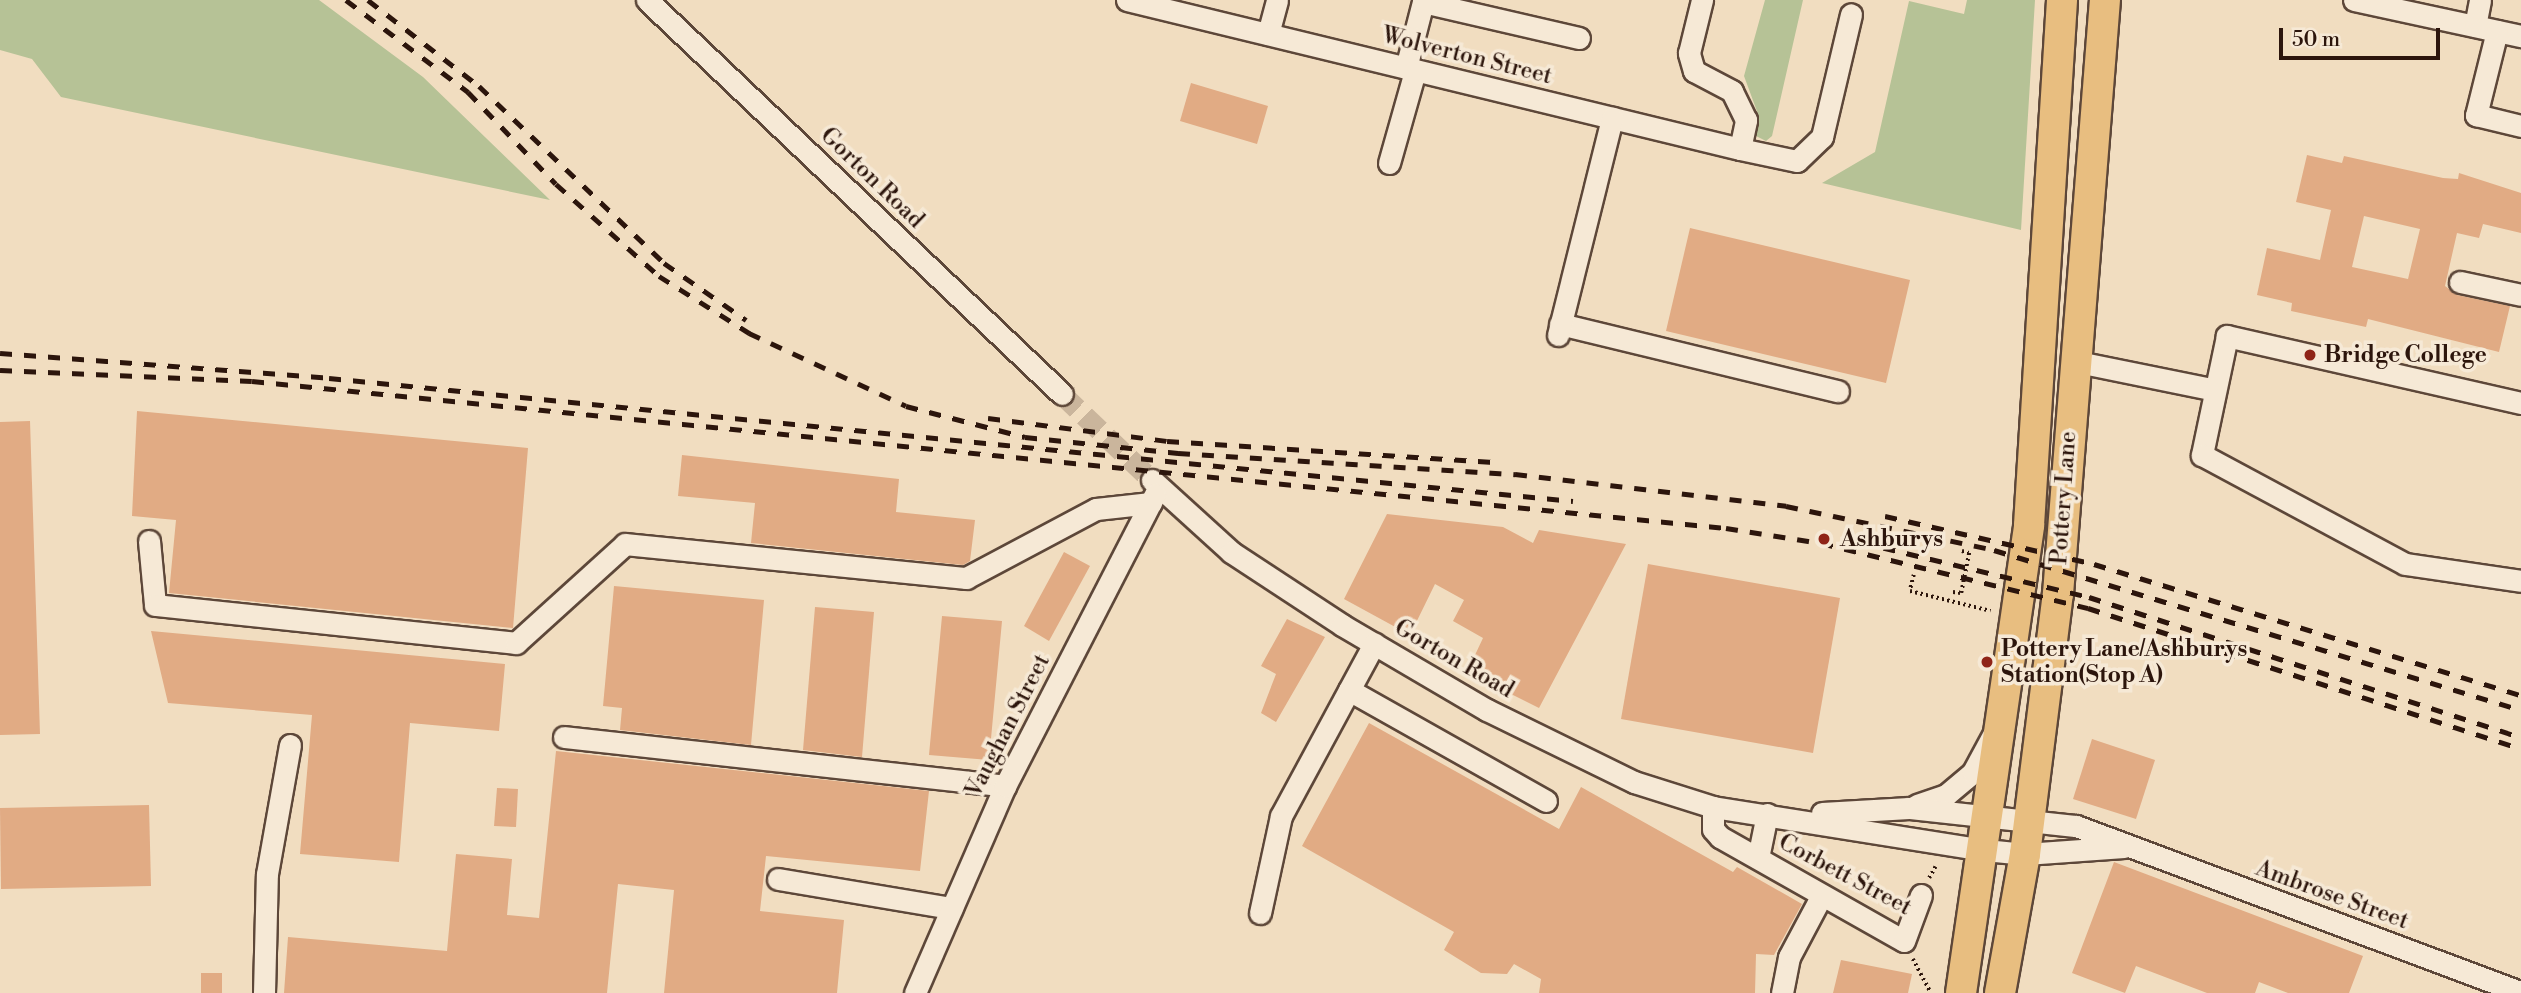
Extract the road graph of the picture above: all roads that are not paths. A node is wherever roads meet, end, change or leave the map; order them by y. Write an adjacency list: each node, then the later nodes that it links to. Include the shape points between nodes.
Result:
1 (1127, 0): 14 (street, Wolverton Street)
2 (1277, 0): 14 (street)
3 (1702, 0): 20 (street, via 1689,52 1694,71 1732,91 1746,120)
4 (2062, 0): 24 (highway, Pottery Lane)
5 (2080, 0): 24 (highway)
6 (2105, 0): 25 (highway, Pottery Lane)
7 (2354, 0): 10 (street)
8 (2480, 0): 12 (street)
9 (649, 1): 28 (street, Gorton Road)
10 (2434, 8): 12 (street)
11 (1851, 14): 20 (street, Wolverton Street, via 1822,137 1797,161)
12 (2475, 26): 13 (street)
13 (2497, 31): 15 (street); 19 (street, via 2476,115)
14 (1268, 34): 17 (street, Wolverton Street)
15 (2521, 36)
16 (1580, 38): 17 (street, via 1423,2)
17 (1411, 69): 18 (street, Wolverton Street); 21 (street)
18 (1612, 118): 20 (street, Wolverton Street); 27 (street, via 1559,329)
19 (2521, 126)
20 (1740, 149)
21 (1389, 163)
22 (2460, 282): 23 (street)
23 (2521, 296)
24 (2043, 317): 35 (highway, Pottery Lane, via 2029,525)
25 (2073, 361): 26 (street); 44 (highway, Pottery Lane, via 2058,594)
26 (2215, 390): 29 (street, via 2227,336); 32 (street, via 2202,455 2405,564)
27 (1838, 391)
28 (1062, 394)
29 (2521, 403)
30 (1154, 490): 31 (street, via 1096,509 966,578 625,544 516,643 155,605); 33 (street, Gorton Road, via 1231,552); 38 (street, Vaughan Street)
31 (149, 541)
32 (2521, 581)
33 (1374, 644): 34 (street); 40 (street, Gorton Road, via 1487,709 1634,782)
34 (1349, 690): 39 (street); 53 (street, via 1281,816)
35 (2004, 717): 41 (street, via 1973,772 1946,795); 43 (highway, Pottery Lane)
36 (564, 737): 38 (street)
37 (290, 745): 56 (street, via 267,874)
38 (1005, 786): 52 (street, Vaughan Street)
39 (1546, 801)
40 (1713, 807): 42 (street, Gorton Road); 48 (street, Corbett Street, via 1713,829 1720,837)
41 (1909, 807): 42 (street, Gorton Road); 43 (street, Gorton Road)
42 (1767, 814): 46 (street, Gorton Road); 48 (street, Corbett Street)
43 (1990, 814): 44 (street, Gorton Road); 46 (highway, Pottery Lane)
44 (2029, 817): 45 (street, Ambrose Street, via 2077,826); 47 (highway, Pottery Lane)
45 (2124, 847): 47 (street, Ambrose Street); 55 (street, Ambrose Street)
46 (1985, 850): 47 (street, Gorton Road); 58 (highway, Pottery Lane)
47 (2025, 854): 59 (highway, Pottery Lane)
48 (1758, 858): 50 (street, Corbett Street)
49 (778, 879): 52 (street)
50 (1822, 895): 51 (street, Corbett Street, via 1904,941); 57 (street, via 1789,957)
51 (1921, 895)
52 (951, 908): 54 (street, Vaughan Street)
53 (1260, 913)
54 (920, 990)
55 (2521, 992)
56 (264, 993)
57 (1782, 993)
58 (1961, 993)
59 (2000, 993)

